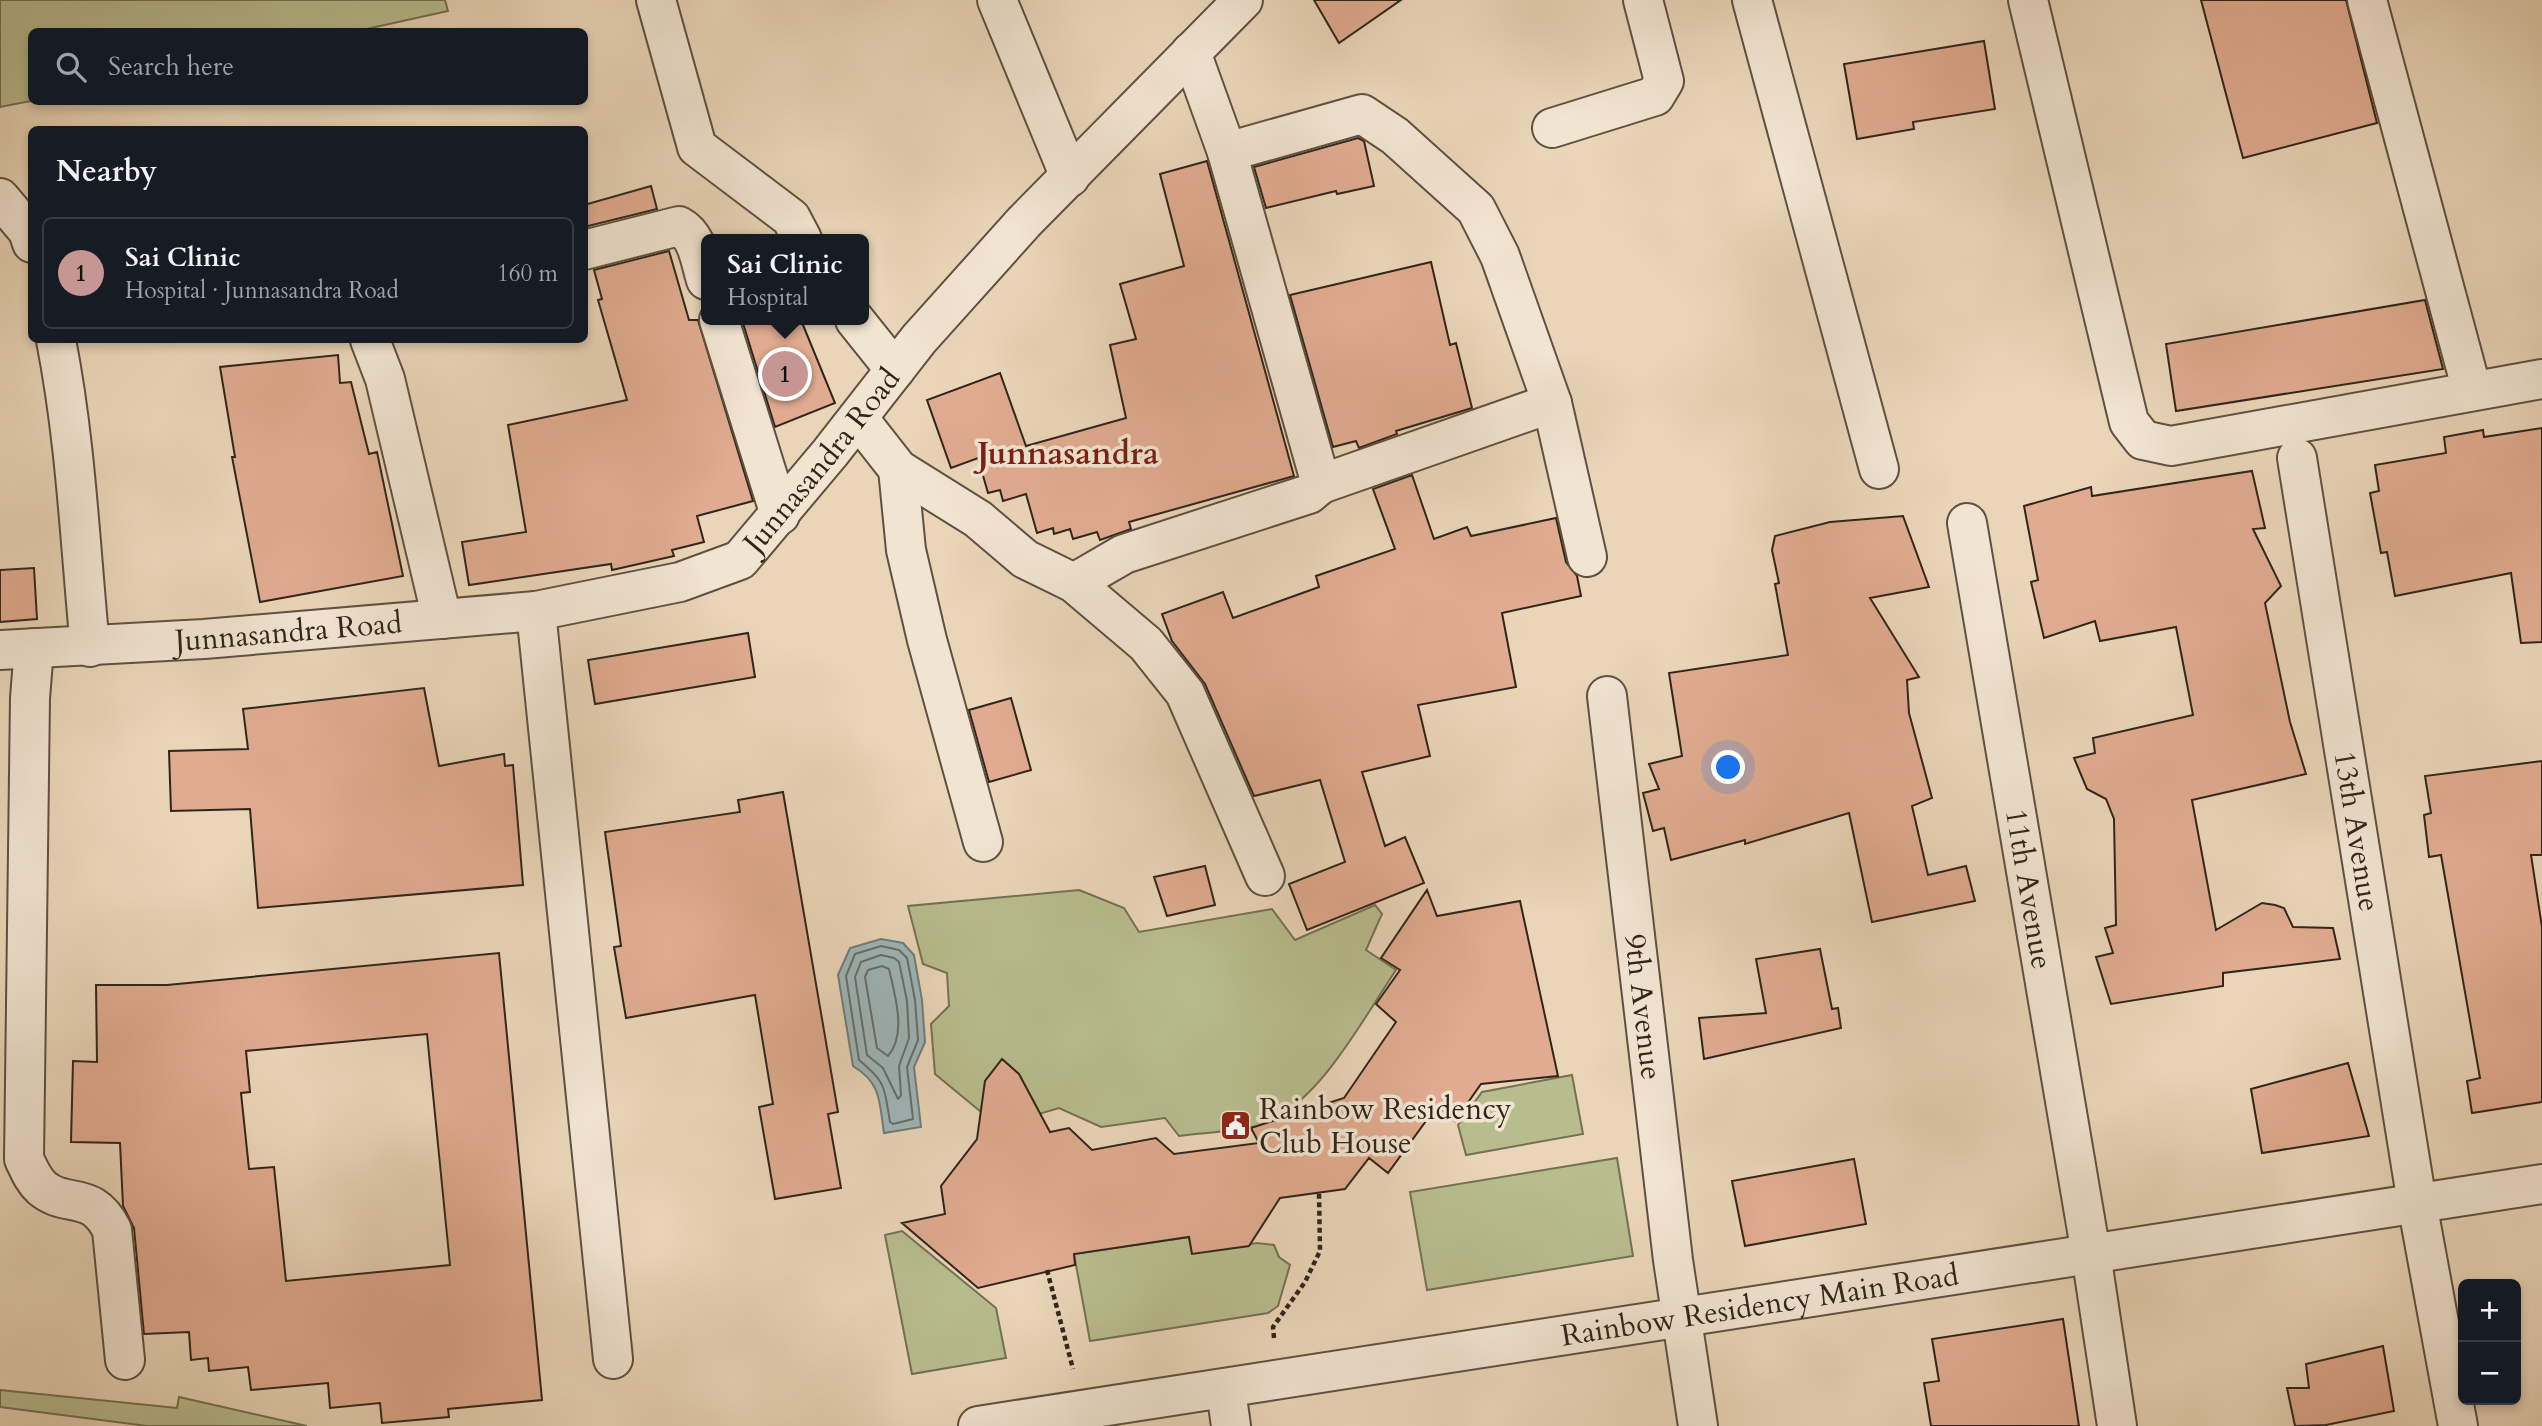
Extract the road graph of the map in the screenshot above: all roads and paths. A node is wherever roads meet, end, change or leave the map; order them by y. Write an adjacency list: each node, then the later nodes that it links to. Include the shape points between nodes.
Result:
1 (656, 0): 14 (street, via 697,147 791,218)
2 (997, 0): 11 (street)
3 (1243, 0): 8 (street, Junnasandra Road)
4 (1643, 0): 9 (street, via 1664,81 1661,89 1655,96)
5 (1752, 0): 28 (street)
6 (2028, 0): 23 (street, via 2129,422 2143,440 2171,446)
7 (2367, 0): 23 (street)
8 (1201, 28): 10 (street); 11 (street, Junnasandra Road)
9 (1552, 128)
10 (1227, 152): 24 (street, via 1362,114 1395,136 1476,209 1500,256); 29 (street)
11 (1070, 177): 21 (street, Junnasandra Road, via 1024,222)
12 (0, 198): 13 (street)
13 (28, 231)
14 (799, 234)
15 (588, 249): 16 (street, via 679,226 688,231)
16 (701, 264)
17 (721, 325): 30 (street)
18 (859, 325): 21 (street)
19 (57, 343): 36 (street, via 79,501)
20 (371, 343): 35 (street, via 385,379)
21 (895, 370): 25 (street, Junnasandra Road)
22 (2542, 379): 23 (street)
23 (2472, 391)
24 (1552, 403): 29 (street); 32 (street)
25 (858, 418): 27 (street); 30 (street, Junnasandra Road)
26 (2297, 458): 43 (street, 13th Avenue)
27 (898, 469): 33 (street, via 978,519 1025,559); 39 (street, via 906,551)
28 (1879, 469)
29 (1321, 484): 33 (street, via 1309,494 1124,554)
30 (780, 514): 34 (street, Junnasandra Road, via 740,560 680,583)
31 (1967, 523): 44 (street, 11th Avenue)
32 (1587, 557)
33 (1074, 583): 40 (street, via 1146,644 1185,693)
34 (536, 611): 35 (street, Junnasandra Road); 47 (street)
35 (442, 620): 36 (street, Junnasandra Road)
36 (90, 647): 37 (street, Junnasandra Road)
37 (17, 649): 48 (street, via 30,698 24,1158 44,1189 96,1207 107,1219 112,1230)
38 (1607, 696): 46 (street, 9th Avenue)
39 (983, 842)
40 (1265, 876)
41 (2542, 1184): 43 (street, Rainbow Residency Main Road)
42 (1318, 1192): 49 (path, via 1320,1251 1305,1282 1273,1327)
43 (2417, 1203): 44 (street, Rainbow Residency Main Road); 55 (street, 13th Avenue)
44 (2091, 1254): 46 (street, Rainbow Residency Main Road); 54 (street, 11th Avenue)
45 (1047, 1270): 51 (path)
46 (1680, 1317): 49 (street, Rainbow Residency Main Road); 53 (street, 9th Avenue)
47 (613, 1359)
48 (125, 1360)
49 (1276, 1381): 50 (street, Rainbow Residency Main Road)
50 (1229, 1408): 51 (street, Rainbow Residency Main Road)
51 (1086, 1410): 52 (street, Rainbow Residency Main Road)
52 (978, 1426)
53 (1698, 1426)
54 (2117, 1426)
55 (2458, 1426)

